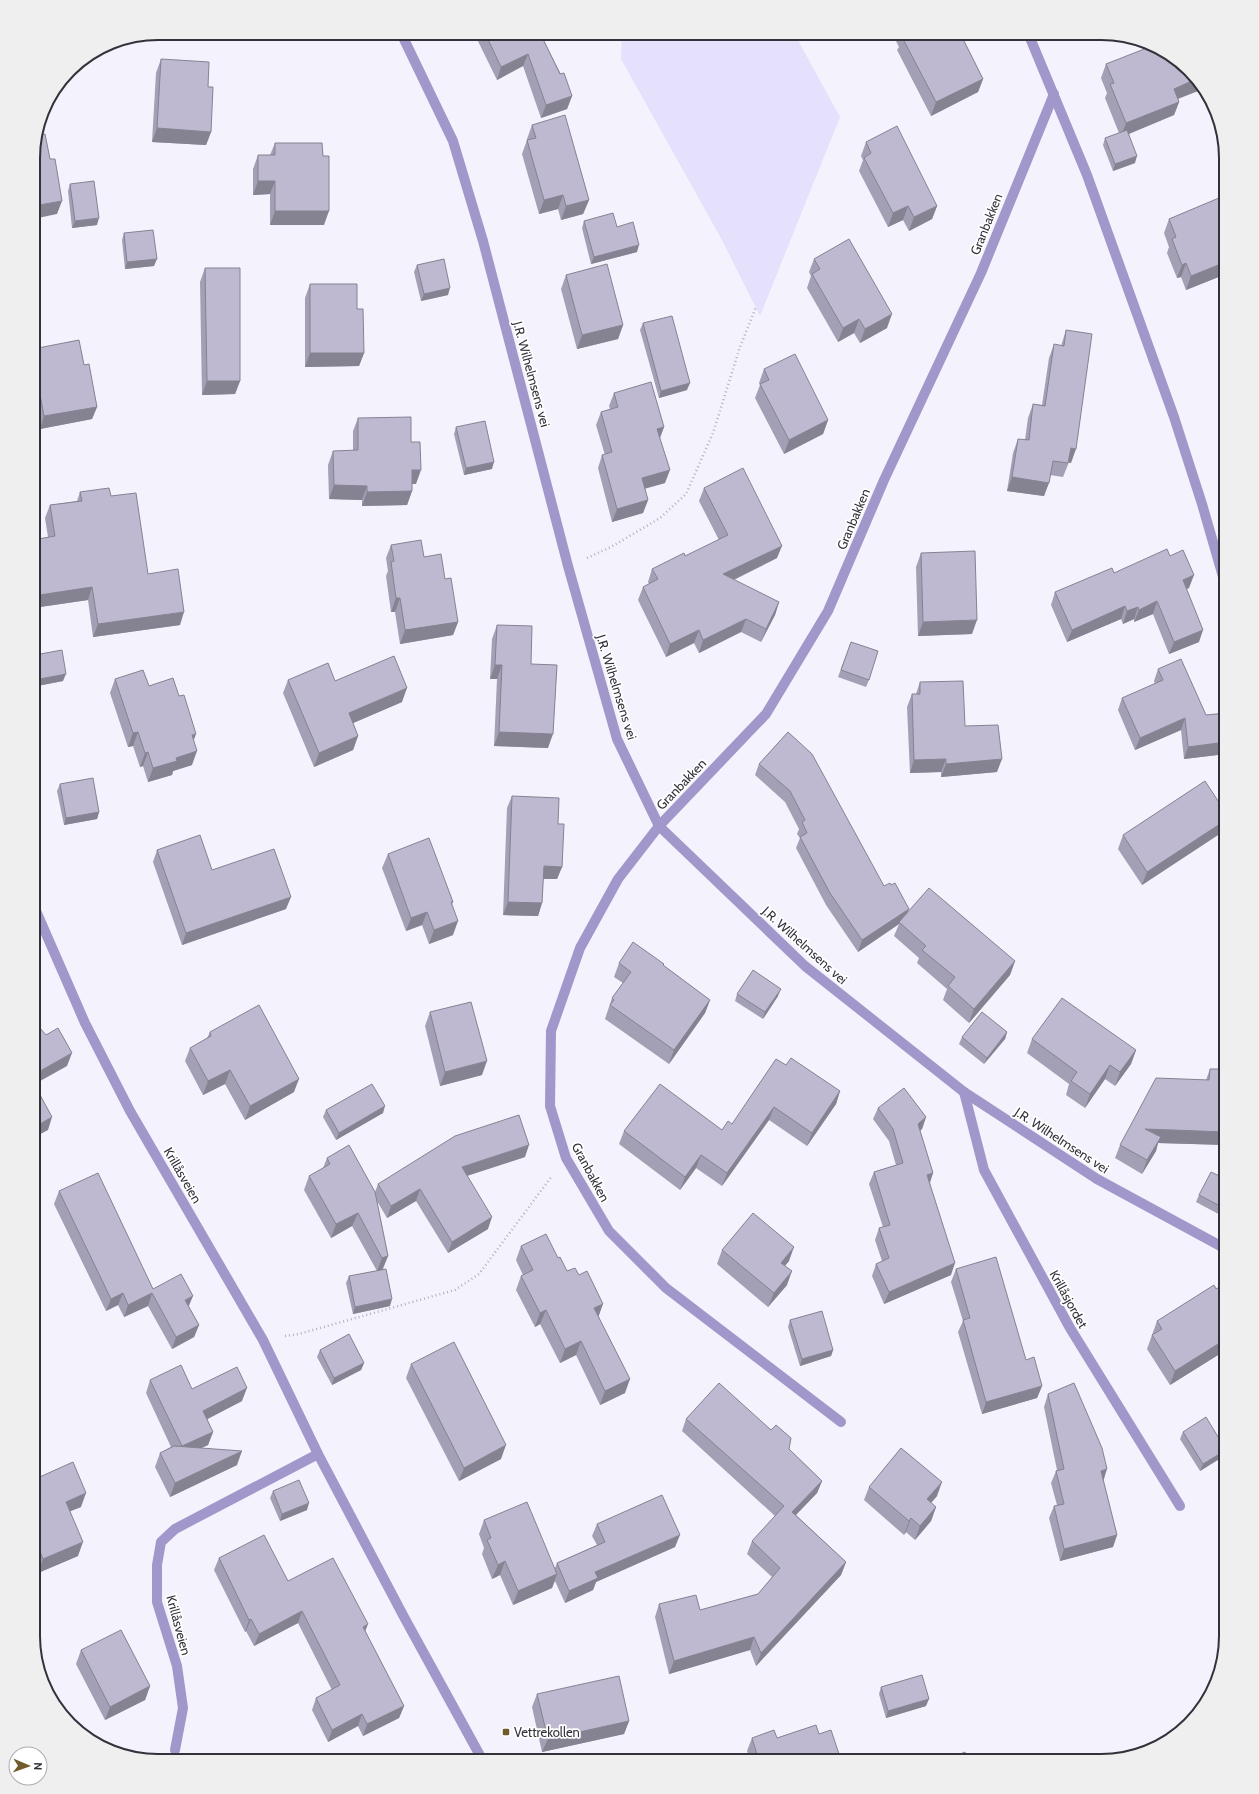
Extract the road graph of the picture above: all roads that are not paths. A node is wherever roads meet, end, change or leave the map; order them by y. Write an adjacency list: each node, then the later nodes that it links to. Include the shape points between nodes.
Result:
1 (404, 40): 5 (street, J.R. Wilhelmsens vei, via 453,141 483,241 568,566 617,739)
2 (1031, 40): 3 (street)
3 (1054, 94): 4 (street, via 1087,176 1174,417); 5 (street, Granbakken, via 980,273 884,480 828,611 766,714)
4 (1219, 563)
5 (659, 826): 7 (street, J.R. Wilhelmsens vei, via 805,966); 9 (street, Granbakken, via 618,879 580,948 551,1031 550,1106 566,1158 608,1231 666,1288)
6 (40, 920): 10 (street, Krillåsveien, via 85,1023 130,1111 263,1340)
7 (964, 1092): 8 (street, J.R. Wilhelmsens vei, via 1097,1179); 11 (street, Krillåsjordet, via 984,1170 1070,1328)
8 (1219, 1245)
9 (841, 1422)
10 (318, 1454): 12 (street, Krillåsveien, via 175,1529 161,1542 156,1565 157,1602 177,1666 183,1708); 13 (street, Krillåsveien)
11 (1180, 1506)
12 (175, 1750)
13 (479, 1754)

